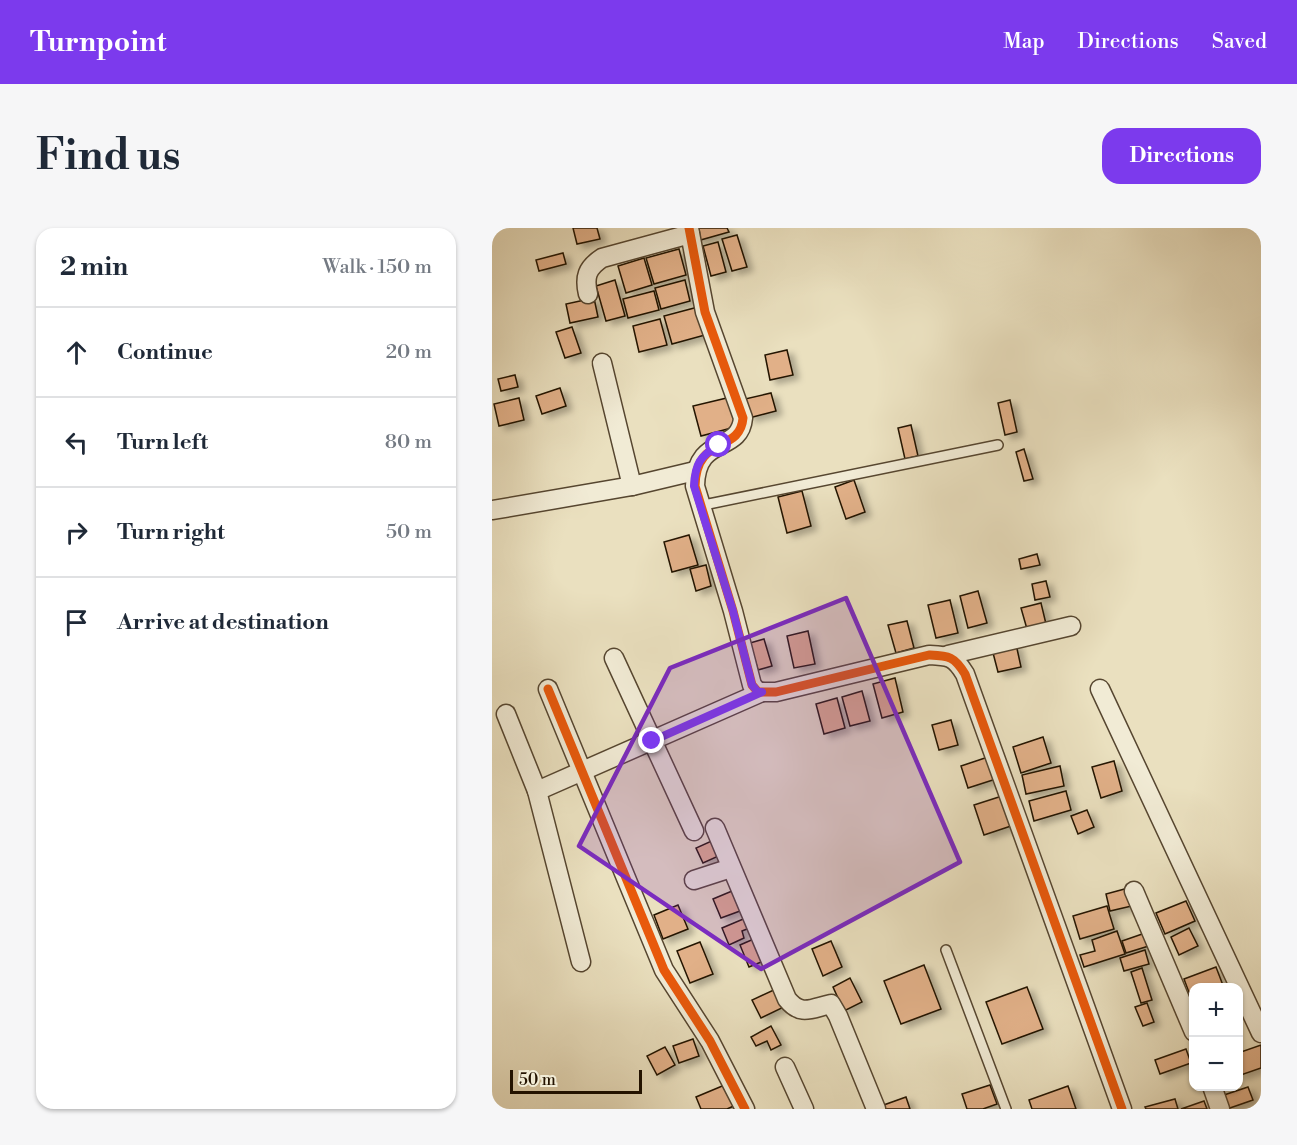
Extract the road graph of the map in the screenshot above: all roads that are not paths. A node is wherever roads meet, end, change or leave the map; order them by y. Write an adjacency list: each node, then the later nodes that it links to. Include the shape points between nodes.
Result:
1 (690, 231): 2 (street, via 602,258 586,274); 5 (street, via 705,312 743,418 742,429 705,453)
2 (588, 294)
3 (602, 363): 6 (street)
4 (998, 445): 7 (lane)
5 (695, 471): 6 (street); 7 (street)
6 (632, 486): 8 (street)
7 (699, 506): 14 (street, via 752,685)
8 (493, 510)
9 (1071, 626): 10 (street)
10 (948, 656): 14 (street, via 929,655 776,692); 34 (street, via 958,662 965,674)
11 (614, 658): 16 (street)
12 (548, 688): 17 (street)
13 (1100, 689): 27 (street)
14 (762, 692): 16 (street)
15 (506, 714): 18 (street)
16 (652, 741): 17 (street); 20 (street)
17 (582, 771): 18 (street); 30 (street, via 664,970 710,1041)
18 (537, 791): 25 (street)
19 (715, 828): 21 (street)
20 (694, 831)
21 (731, 868): 22 (street); 32 (street, via 787,999 797,1010 804,1011 831,1004)
22 (694, 880)
23 (1134, 891): 26 (street)
24 (946, 950): 33 (lane)
25 (581, 962)
26 (1189, 1020)
27 (1261, 1033)
28 (785, 1067): 31 (street)
29 (1214, 1091): 35 (street)
30 (745, 1109)
31 (804, 1109)
32 (876, 1109)
33 (1006, 1109)
34 (1122, 1109)
35 (1220, 1109)

